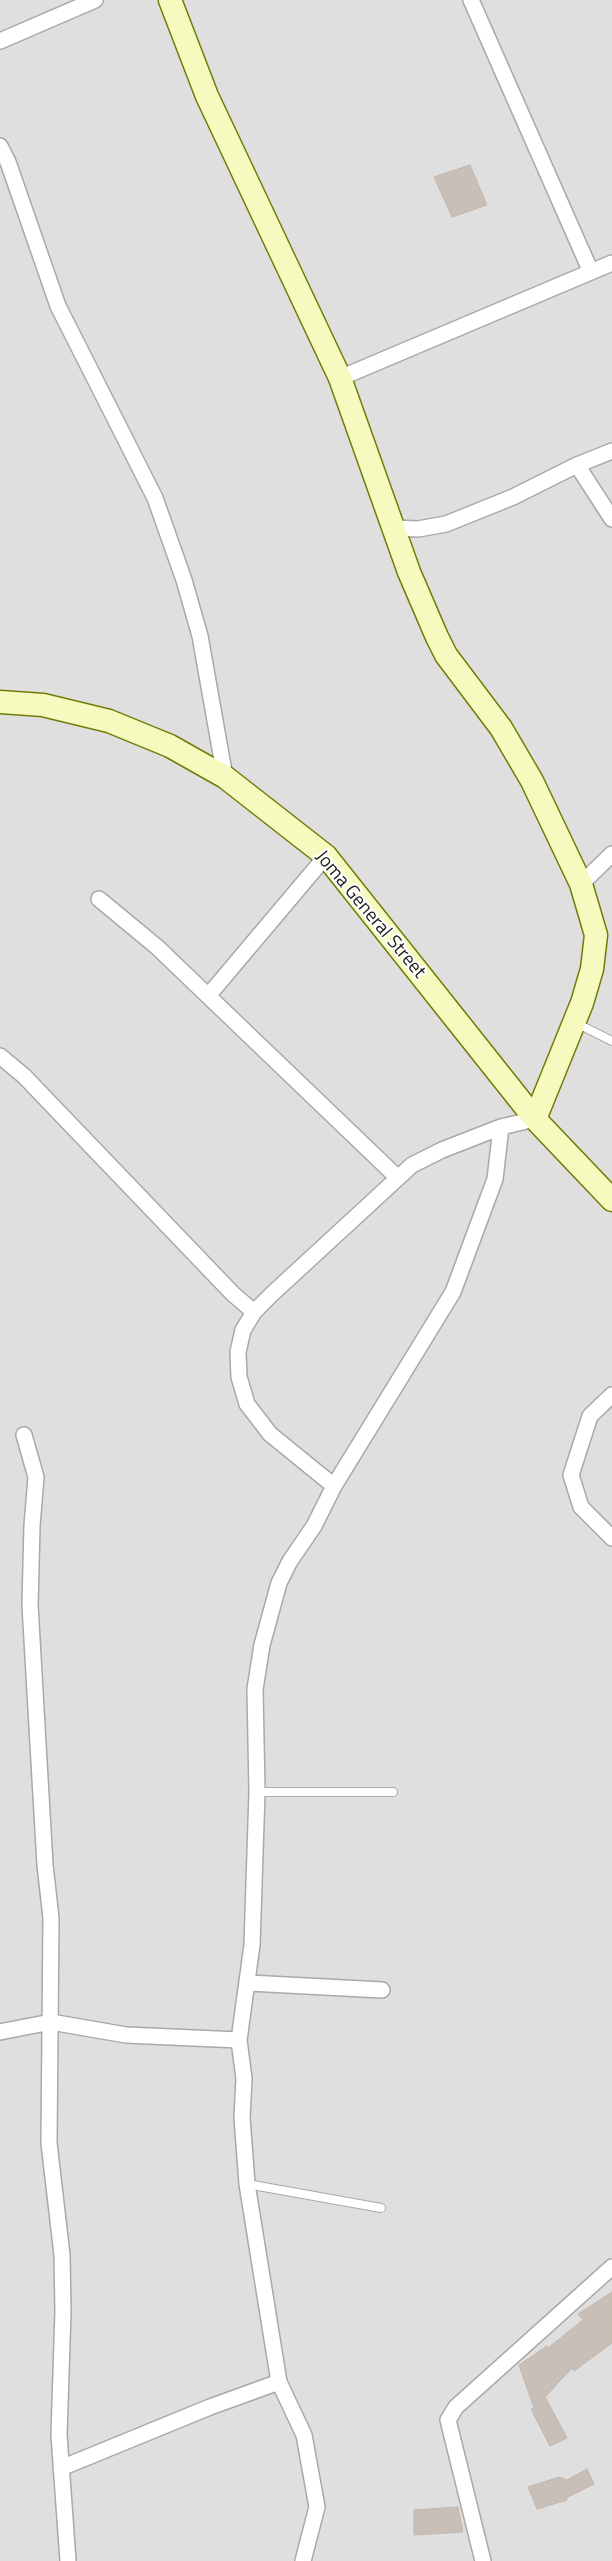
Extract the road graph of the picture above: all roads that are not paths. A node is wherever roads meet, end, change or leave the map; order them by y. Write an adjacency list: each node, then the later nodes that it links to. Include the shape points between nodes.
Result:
1 (96, 0): 4 (street)
2 (170, 0): 8 (street, via 207,96)
3 (471, 0): 7 (street)
4 (0, 41)
5 (0, 146): 14 (street, via 58,306 155,498 168,534 200,636)
6 (612, 263): 7 (street)
7 (591, 272): 8 (street)
8 (340, 378): 12 (street)
9 (612, 452): 10 (street)
10 (577, 465): 11 (street); 12 (street, via 513,497 446,524 418,529)
11 (612, 519)
12 (395, 528): 17 (street, via 409,572 446,655 514,750)
13 (0, 702): 14 (street, Joma General Street, via 43,705 109,721 170,746)
14 (225, 777): 16 (street, Joma General Street)
15 (612, 854): 17 (street)
16 (326, 856): 19 (street); 23 (street, Joma General Street)
17 (581, 884): 20 (street, via 596,935 592,968)
18 (99, 898): 19 (street)
19 (208, 996): 25 (street)
20 (574, 1022): 21 (lane); 23 (street)
21 (612, 1041)
22 (0, 1056): 27 (street, via 24,1076)
23 (535, 1119): 24 (street); 26 (street, Joma General Street)
24 (501, 1127): 25 (street, via 423,1158); 30 (street, via 495,1179 453,1292)
25 (398, 1178): 27 (street)
26 (612, 1200)
27 (254, 1312): 30 (street, via 243,1330 238,1352 239,1377 248,1404 270,1434)
28 (612, 1395): 31 (street, via 590,1416 570,1475 581,1507)
29 (24, 1436): 36 (street, via 36,1477 30,1605 51,1918)
30 (334, 1486): 32 (street, via 279,1583 262,1645 256,1689)
31 (612, 1538)
32 (257, 1792): 33 (lane); 34 (street)
33 (392, 1792)
34 (249, 1983): 35 (street); 38 (street)
35 (382, 1990)
36 (51, 2022): 37 (street); 38 (street, via 126,2035); 43 (street, via 49,2143 62,2255)
37 (0, 2032)
38 (239, 2040): 39 (street, via 244,2079 242,2118)
39 (247, 2184): 40 (lane); 42 (street)
40 (382, 2208)
41 (612, 2267): 46 (street, via 456,2407 448,2420)
42 (280, 2382): 43 (street); 45 (street, via 304,2435 316,2497 317,2507)
43 (61, 2468): 44 (street)
44 (68, 2561)
45 (303, 2561)
46 (483, 2561)

